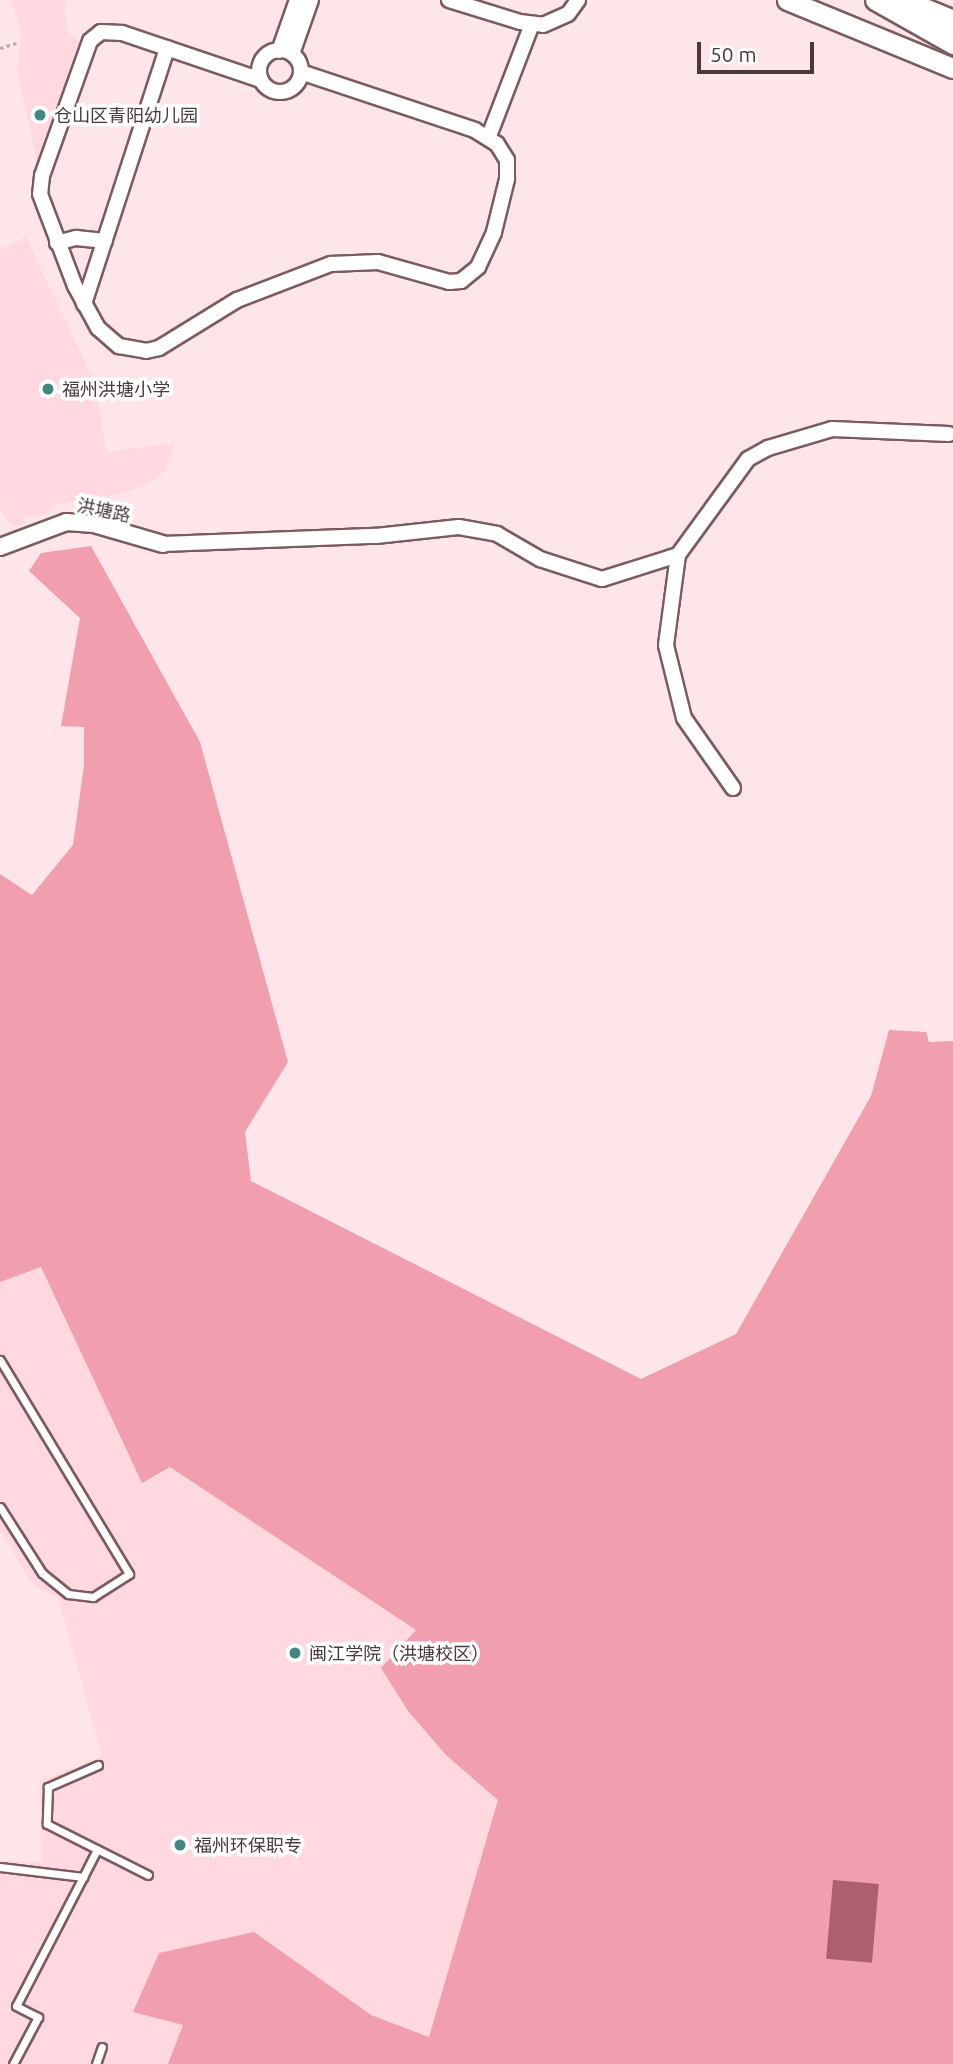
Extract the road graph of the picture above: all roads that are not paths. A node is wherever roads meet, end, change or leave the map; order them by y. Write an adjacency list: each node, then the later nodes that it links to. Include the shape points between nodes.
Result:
1 (297, 0): 12 (street)
2 (311, 0): 12 (street)
3 (449, 0): 9 (street)
4 (578, 0): 9 (street, via 561,18)
5 (787, 0): 13 (main road)
6 (875, 0): 10 (main road)
7 (900, 0): 8 (highway)
8 (953, 22)
9 (532, 24): 16 (street)
10 (953, 44)
11 (167, 48): 15 (street); 17 (street); 18 (street, via 110,30 90,41 40,184)
12 (286, 52): 14 (street); 15 (street, via 263,61)
13 (953, 68)
14 (301, 72): 15 (street, via 296,85 284,92 270,90); 16 (street)
15 (261, 80)
16 (489, 136): 19 (street, via 504,152 507,180 485,253 470,276 461,281 436,281 363,260 331,264 237,300 146,351 108,340)
17 (105, 241): 18 (street, via 76,238); 19 (street)
18 (57, 243): 19 (street)
19 (85, 304)
20 (949, 434): 23 (street, via 832,429 768,448 748,459)
21 (163, 544): 22 (street, 洪塘路, via 94,524 66,522); 23 (street, via 376,536 459,527 498,534 540,559 602,579)
22 (0, 547)
23 (678, 555): 24 (street, via 666,645 684,718)
24 (733, 788)
25 (0, 1360): 26 (lane)
26 (2, 1370): 27 (lane, via 129,1574 93,1597 68,1594 42,1573)
27 (0, 1507)
28 (98, 1765): 29 (lane, via 48,1787 47,1824)
29 (97, 1849): 31 (lane); 32 (lane)
30 (0, 1867): 32 (lane)
31 (148, 1875)
32 (83, 1877): 34 (lane, via 16,2006 38,2017)
33 (102, 2048): 35 (lane)
34 (13, 2064)
35 (96, 2064)

